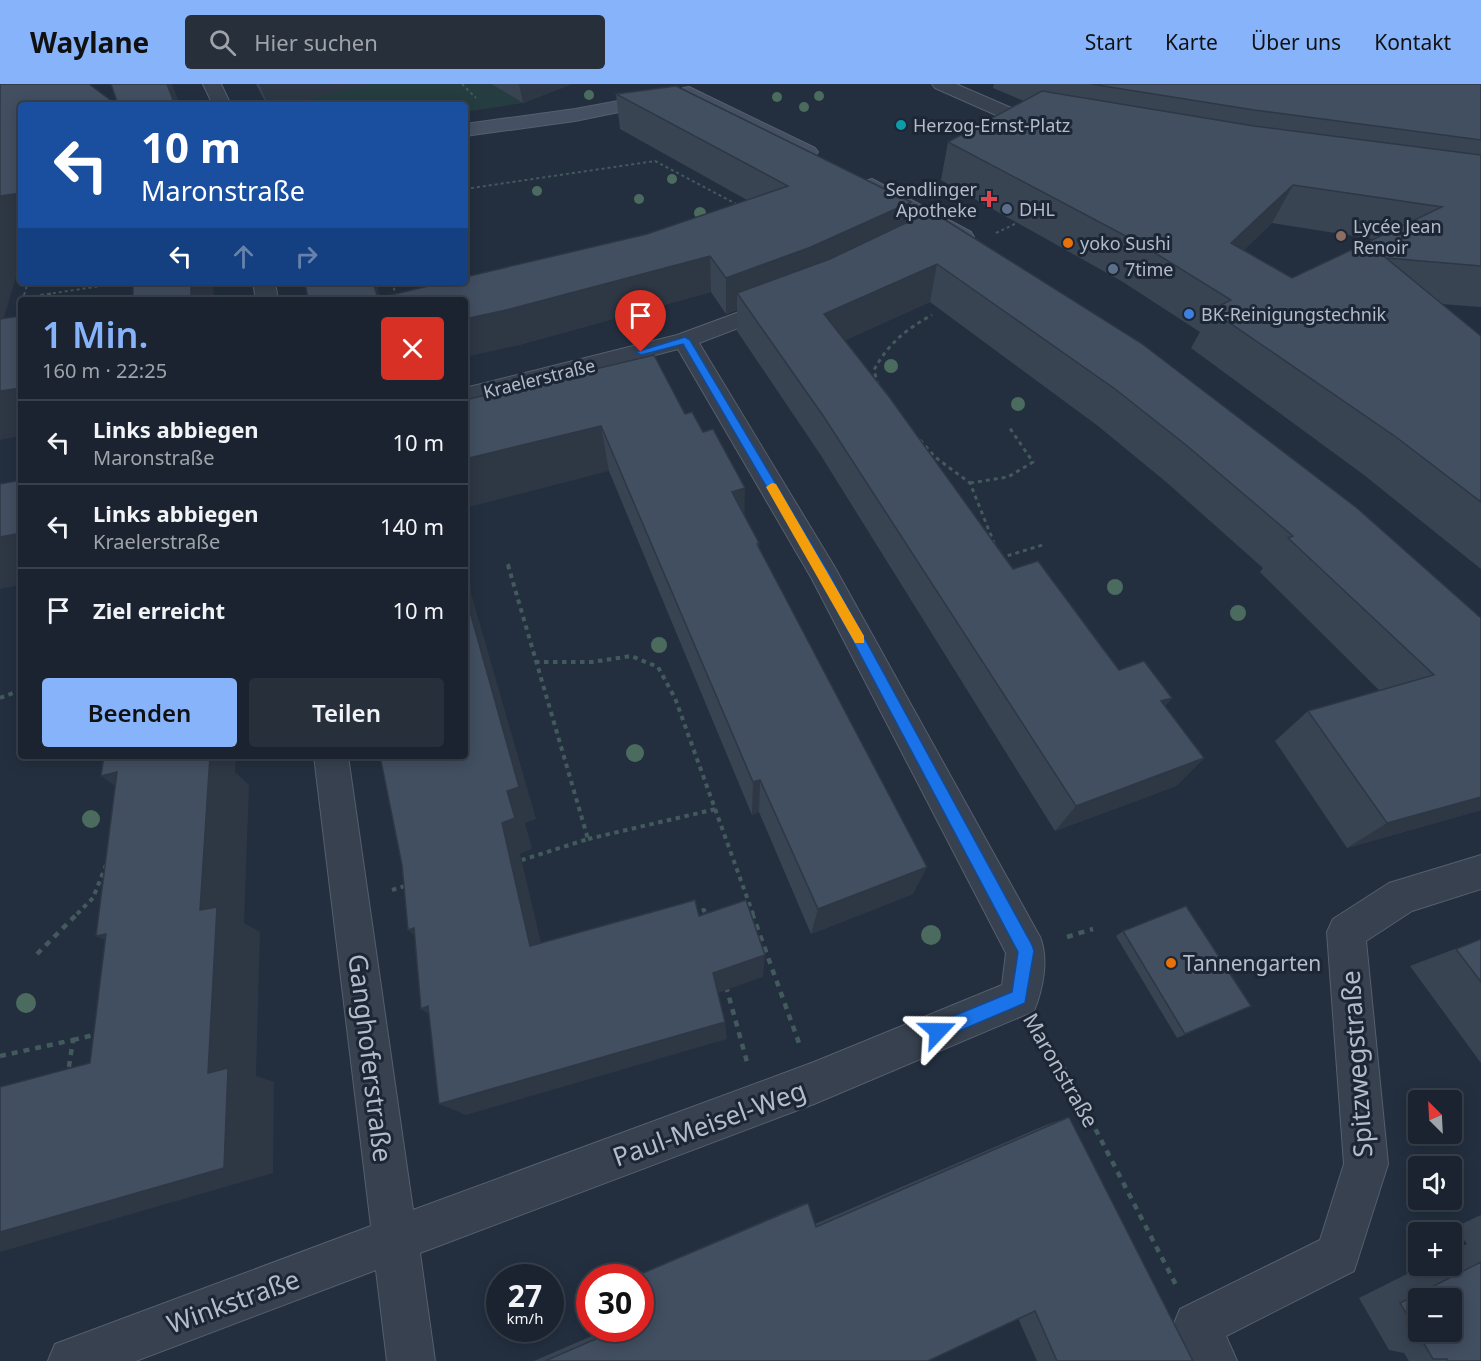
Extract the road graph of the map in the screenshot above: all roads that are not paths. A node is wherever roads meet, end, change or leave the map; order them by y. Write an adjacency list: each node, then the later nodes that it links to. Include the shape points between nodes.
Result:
1 (212, 84): 5 (street)
2 (713, 84): 4 (main road)
3 (941, 84): 6 (street, via 1018,117)
4 (689, 93): 7 (main road, via 575,115); 8 (main road)
5 (221, 102)
6 (1068, 128)
7 (468, 130)
8 (821, 159)
9 (859, 178): 10 (main road)
10 (947, 227): 11 (street); 12 (main road)
11 (922, 240)
12 (992, 243)
13 (796, 298): 14 (street, Kraelerstraße)
14 (685, 340): 15 (street, Kraelerstraße); 18 (street, Maronstraße, via 824,574 1026,951)
15 (468, 395)
16 (331, 759): 19 (street, Ganghoferstraße)
17 (1481, 873): 20 (street, Spitzwegstraße, via 1402,896 1346,932 1366,1164 1338,1255)
18 (1020, 997): 19 (street, Paul-Meisel-Weg, via 814,1083)
19 (394, 1240): 21 (street, Winkstraße); 22 (street, Ganghoferstraße)
20 (1205, 1343)
21 (72, 1361)
22 (411, 1361)

